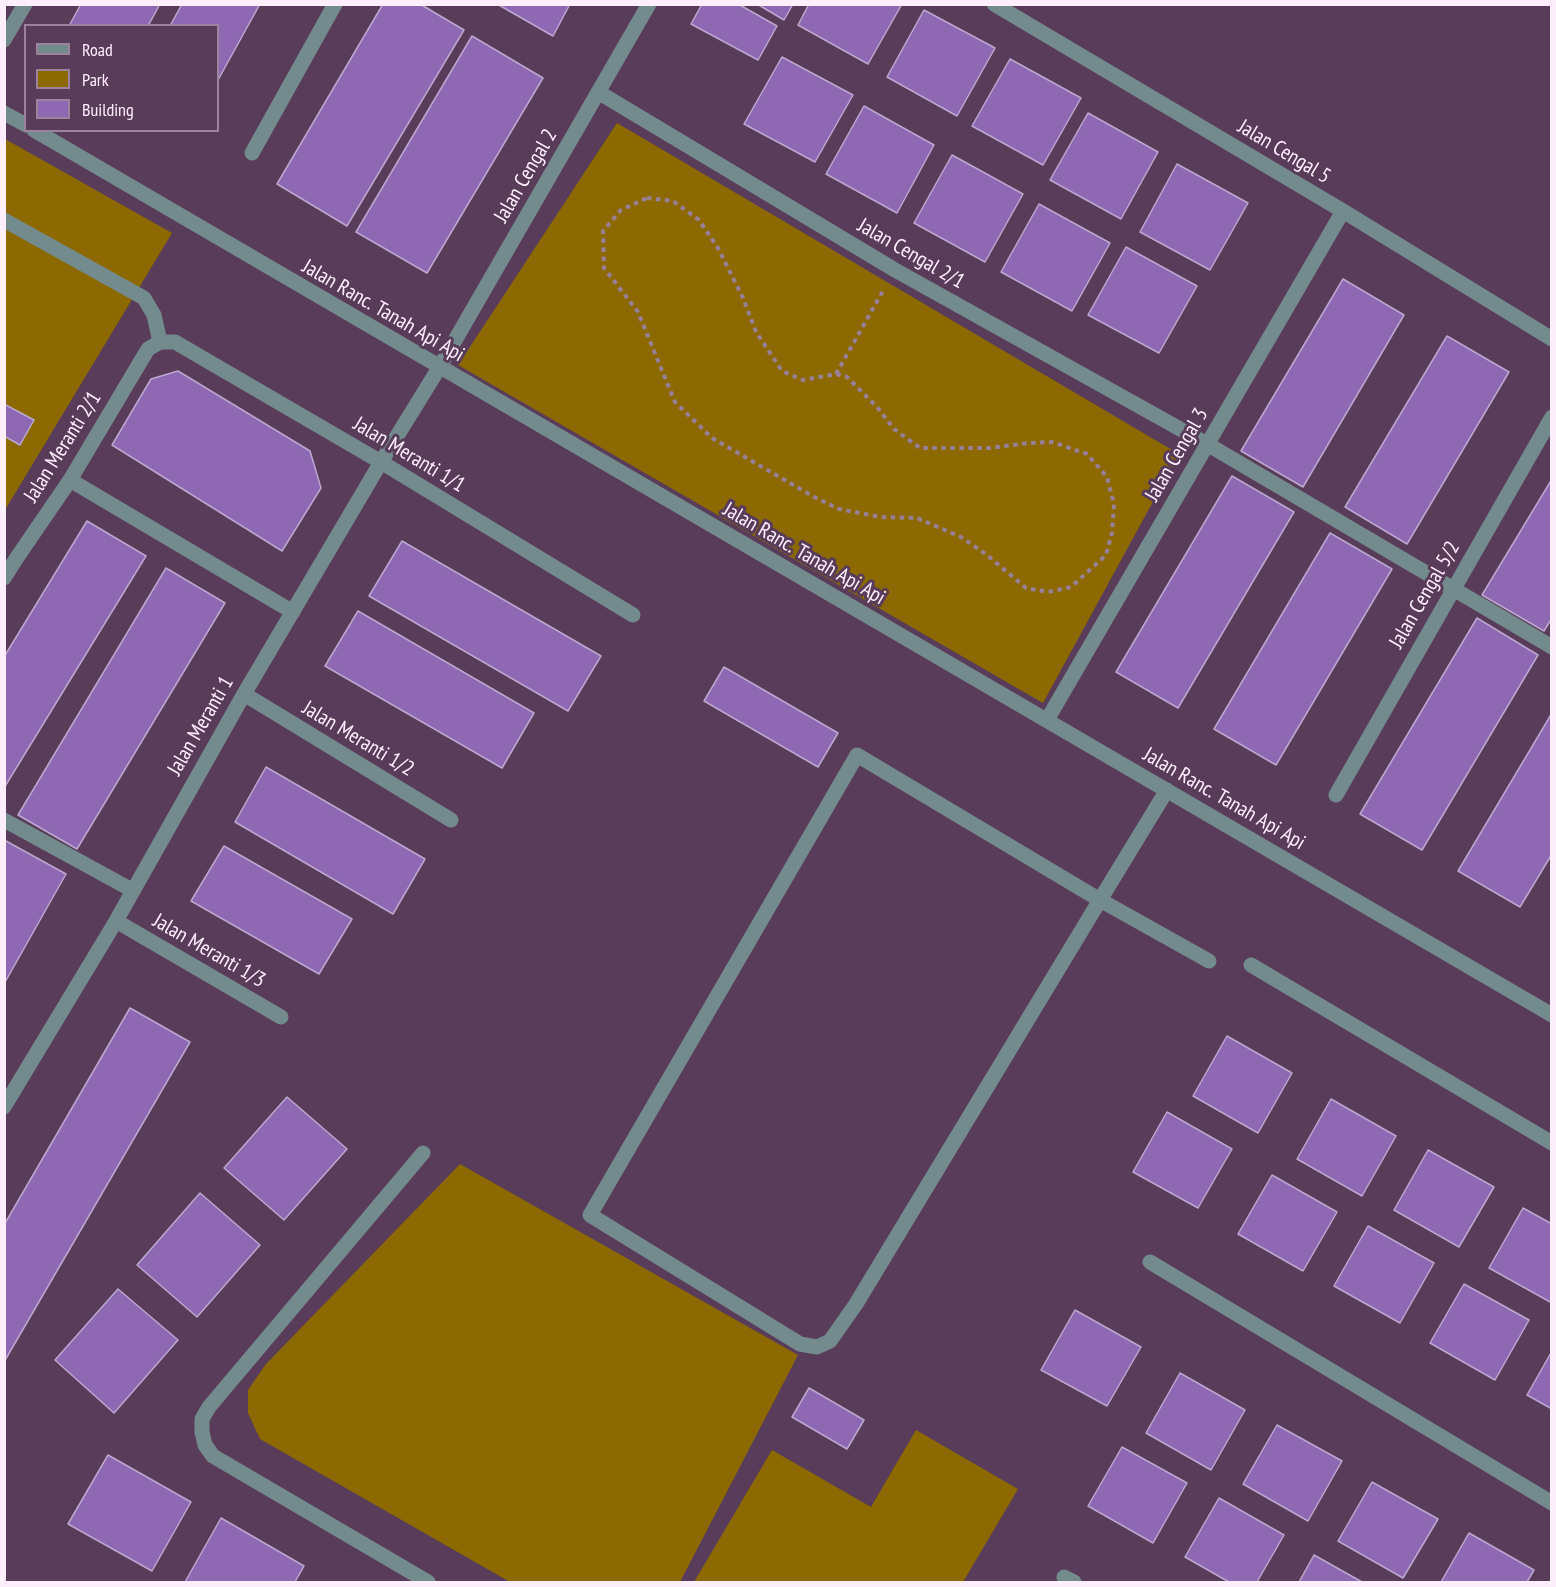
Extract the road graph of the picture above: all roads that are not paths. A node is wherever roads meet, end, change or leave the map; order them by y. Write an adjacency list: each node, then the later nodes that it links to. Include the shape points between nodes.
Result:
1 (25, 4): 5 (street)
2 (335, 4): 10 (street)
3 (649, 4): 6 (street, Jalan Cengal 2)
4 (994, 4): 11 (street, Jalan Cengal 5)
5 (4, 40)
6 (598, 92): 15 (street, Jalan Cengal 2); 17 (street, Jalan Cengal 2/1, via 894,270)
7 (4, 113): 8 (street)
8 (24, 124)
9 (37, 132): 15 (street, Jalan Ranc. Tanah Api Api)
10 (252, 153)
11 (1344, 211): 13 (street, Jalan Cengal 5); 17 (street, Jalan Cengal 3)
12 (4, 220): 14 (street, via 144,298 154,315)
13 (1551, 339)
14 (160, 342): 18 (street, Jalan Meranti 1/1, via 175,342); 19 (street, Jalan Meranti 2/1, via 148,350)
15 (439, 368): 18 (street, Jalan Meranti 1); 27 (street, Jalan Ranc. Tanah Api Api)
16 (1551, 417): 22 (street, Jalan Cengal 5/2)
17 (1207, 444): 22 (street, Jalan Cengal 2/1); 27 (street, Jalan Cengal 3)
18 (381, 462): 23 (street, Jalan Meranti 1); 24 (street, Jalan Meranti 1/1)
19 (70, 480): 20 (street, Jalan Meranti 2/1); 23 (street)
20 (10, 556): 21 (street, Jalan Meranti 2/1)
21 (4, 578)
22 (1453, 589): 25 (street, Jalan Cengal 2/1); 29 (street, Jalan Cengal 5/2)
23 (293, 612): 26 (street, Jalan Meranti 1)
24 (633, 615)
25 (1551, 647)
26 (243, 694): 31 (street, Jalan Meranti 1/2); 32 (street, Jalan Meranti 1)
27 (1047, 720): 28 (street, Jalan Ranc. Tanah Api Api)
28 (1167, 790): 33 (street); 37 (street, Jalan Ranc. Tanah Api Api)
29 (1336, 795)
30 (4, 820): 32 (street)
31 (451, 820)
32 (132, 890): 34 (street, Jalan Meranti 1)
33 (1100, 900): 33 (street, via 830,1341 817,1347 800,1344 590,1215 857,755); 35 (street)
34 (116, 921): 38 (street, Jalan Meranti 1/3); 39 (street, Jalan Meranti 1)
35 (1209, 961)
36 (1251, 965): 40 (street)
37 (1551, 1015)
38 (281, 1017)
39 (4, 1107)
40 (1551, 1143)
41 (423, 1153): 44 (street, via 209,1407 202,1419 202,1432 213,1456)
42 (1150, 1262): 43 (street)
43 (1551, 1503)
44 (428, 1582)

